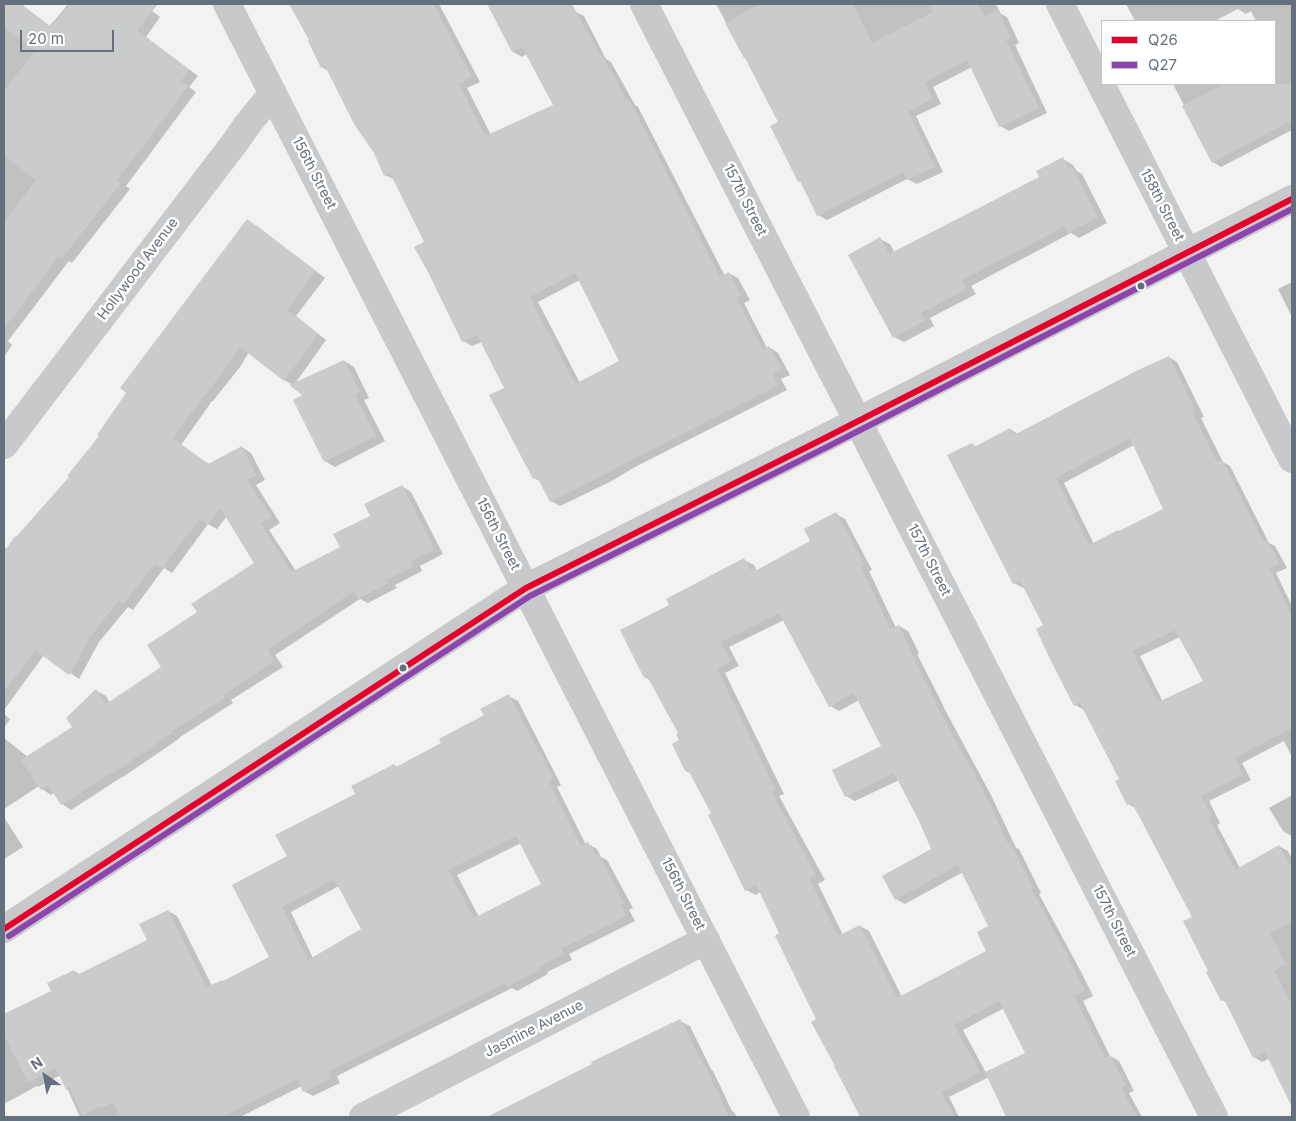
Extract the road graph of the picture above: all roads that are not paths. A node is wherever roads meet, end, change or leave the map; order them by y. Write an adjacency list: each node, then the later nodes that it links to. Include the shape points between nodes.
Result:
1 (227, 4): 6 (street, 156th Street)
2 (644, 4): 9 (street, 157th Street)
3 (1060, 4): 4 (street, 158th Street)
4 (1101, 84)
5 (1101, 85): 8 (street, 158th Street)
6 (273, 93): 10 (street, Hollywood Avenue); 12 (street, 156th Street)
7 (1292, 199): 8 (street)
8 (1187, 253): 9 (street); 11 (street, 158th Street)
9 (858, 421): 12 (street); 17 (street, 157th Street)
10 (4, 445)
11 (1292, 459)
12 (526, 588): 13 (street); 14 (street, 156th Street)
13 (4, 929)
14 (706, 940): 15 (street, Jasmine Avenue); 16 (street, 156th Street)
15 (363, 1117)
16 (796, 1117)
17 (1214, 1117)

